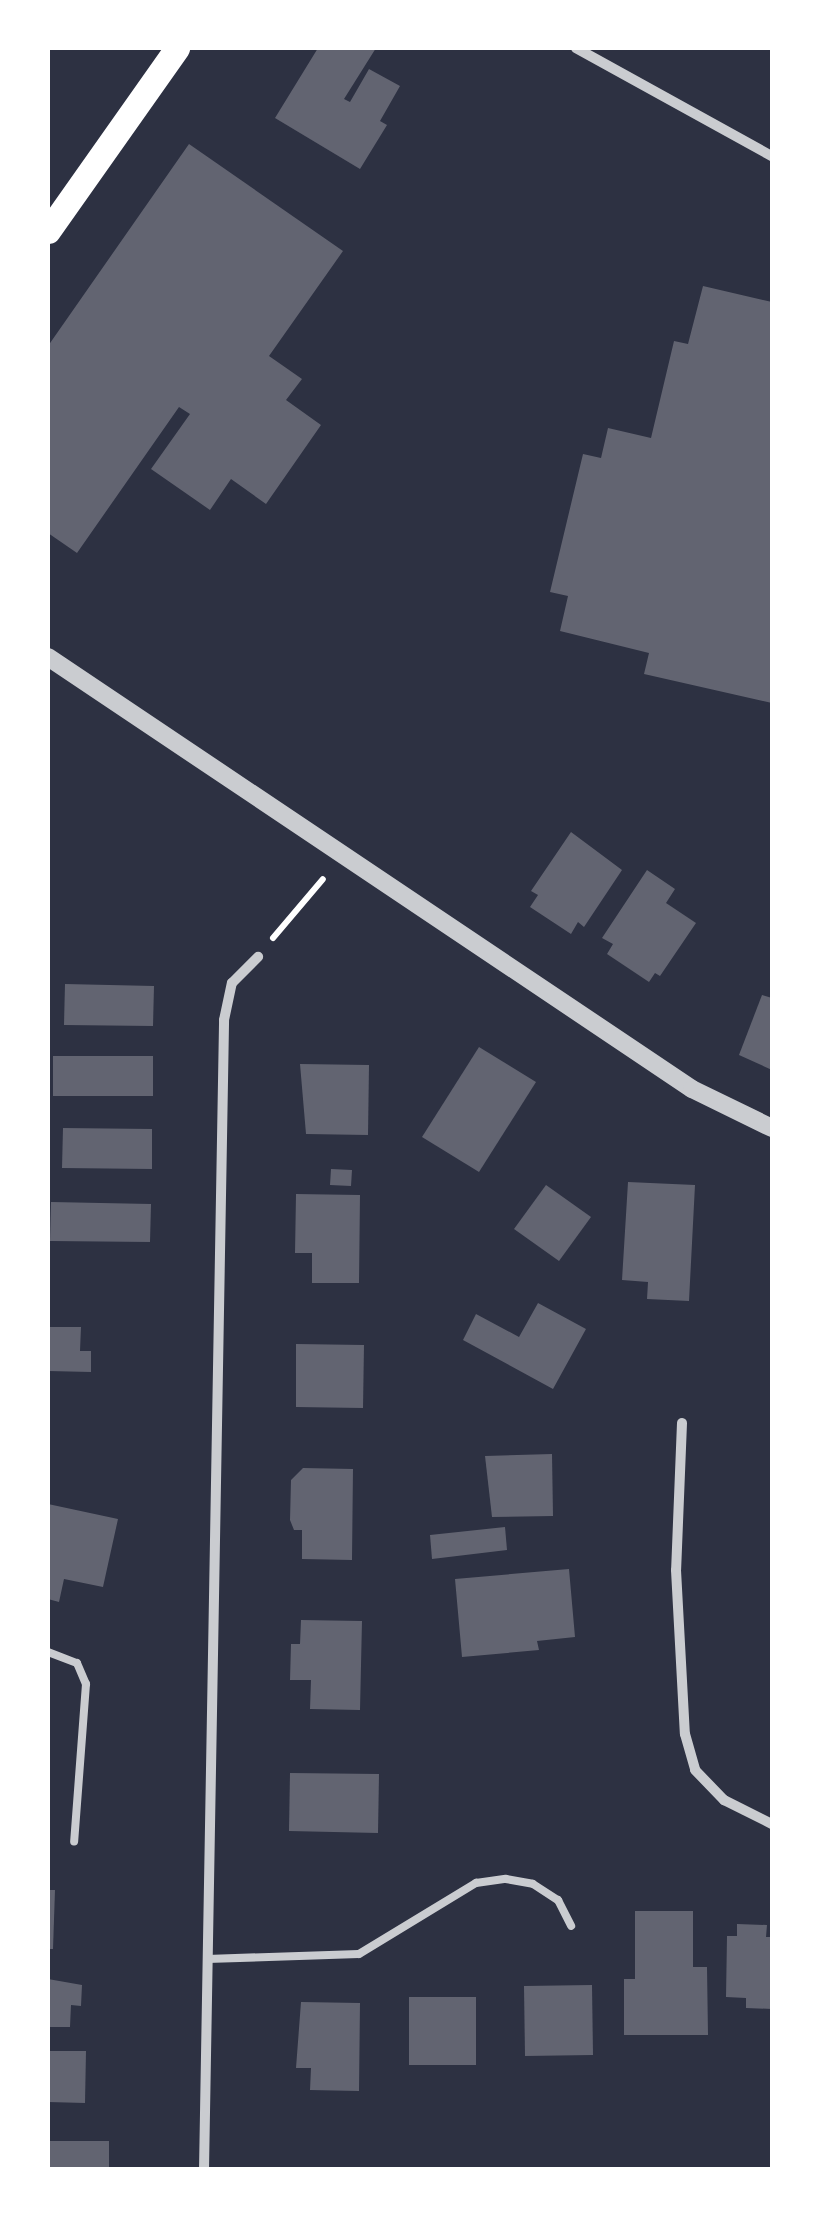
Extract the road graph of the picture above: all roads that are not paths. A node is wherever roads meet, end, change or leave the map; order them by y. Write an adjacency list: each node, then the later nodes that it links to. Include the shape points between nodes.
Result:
1 (177, 48): 4 (main road)
2 (576, 48): 3 (street)
3 (772, 156)
4 (48, 231)
5 (48, 658): 7 (street, via 692,1089)
6 (258, 957): 13 (street, via 232,983 224,1020)
7 (772, 1128)
8 (682, 1423): 10 (street, via 676,1570 685,1734 695,1770 724,1800)
9 (48, 1652): 11 (lane, via 77,1664 86,1684)
10 (772, 1824)
11 (74, 1842)
12 (571, 1926): 13 (lane, via 558,1900 533,1884 506,1879 458,1892 359,1954)
13 (207, 1959): 14 (street)
14 (204, 2170)

